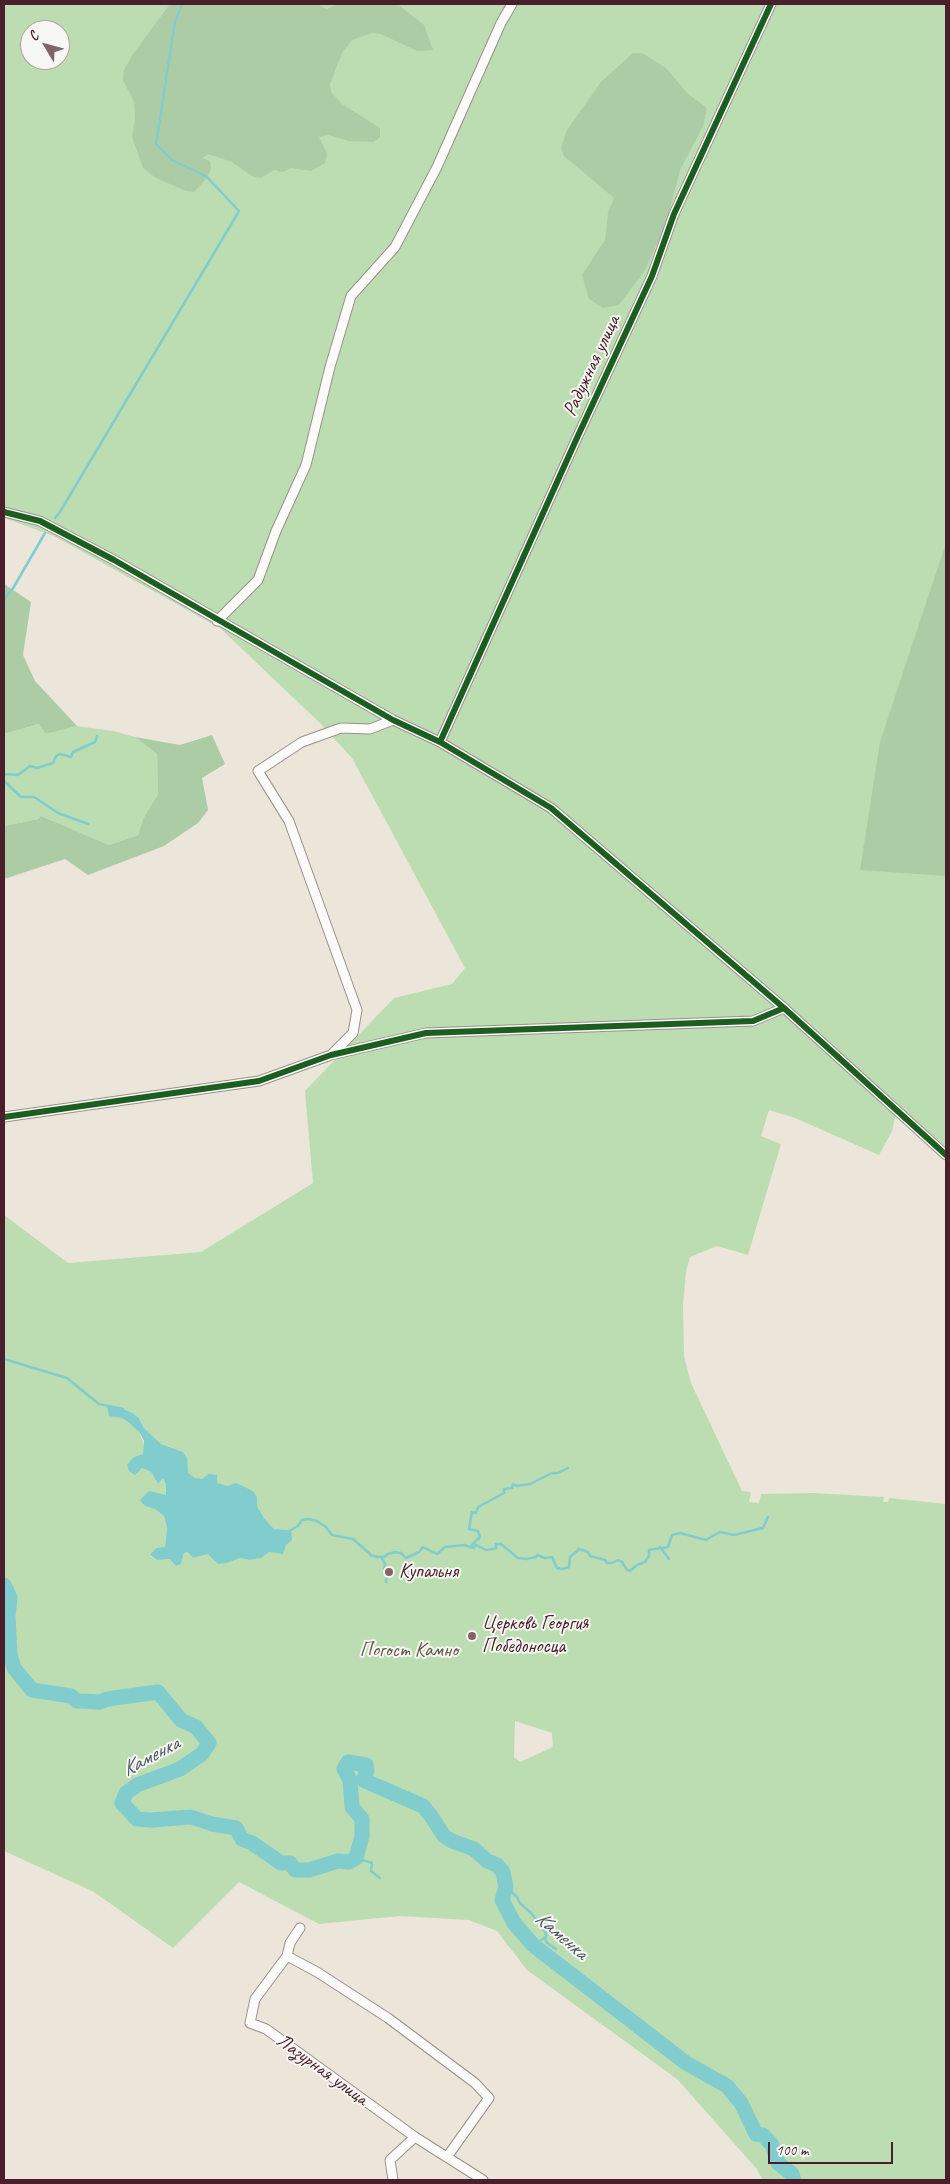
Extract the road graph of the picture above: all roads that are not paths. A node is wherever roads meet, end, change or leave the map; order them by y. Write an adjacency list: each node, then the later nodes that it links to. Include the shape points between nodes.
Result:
1 (512, 4): 4 (street, via 437,167 395,247 351,296 306,465 258,580)
2 (771, 4): 6 (street, Радужная улица, via 674,214 652,276)
3 (4, 512): 4 (street, via 40,521)
4 (217, 621): 5 (street)
5 (392, 720): 6 (street); 8 (street, via 370,729 341,728 302,742 258,771 289,821 358,1010 353,1034)
6 (440, 742): 7 (street, via 551,808)
7 (784, 1008): 8 (street, via 753,1022 426,1034); 10 (street)
8 (331, 1054): 9 (street, via 259,1081)
9 (4, 1116)
10 (946, 1155)
11 (300, 1928): 12 (street, Лазурная улица)
12 (287, 1956): 13 (street, Лазурная улица, via 255,1999 250,2022 266,2029); 14 (street, via 388,2018 475,2083 489,2098)
13 (416, 2137): 14 (street, Лазурная улица); 15 (street, via 390,2160)
14 (447, 2157): 16 (street, Лазурная улица)
15 (393, 2180)
16 (483, 2180)

